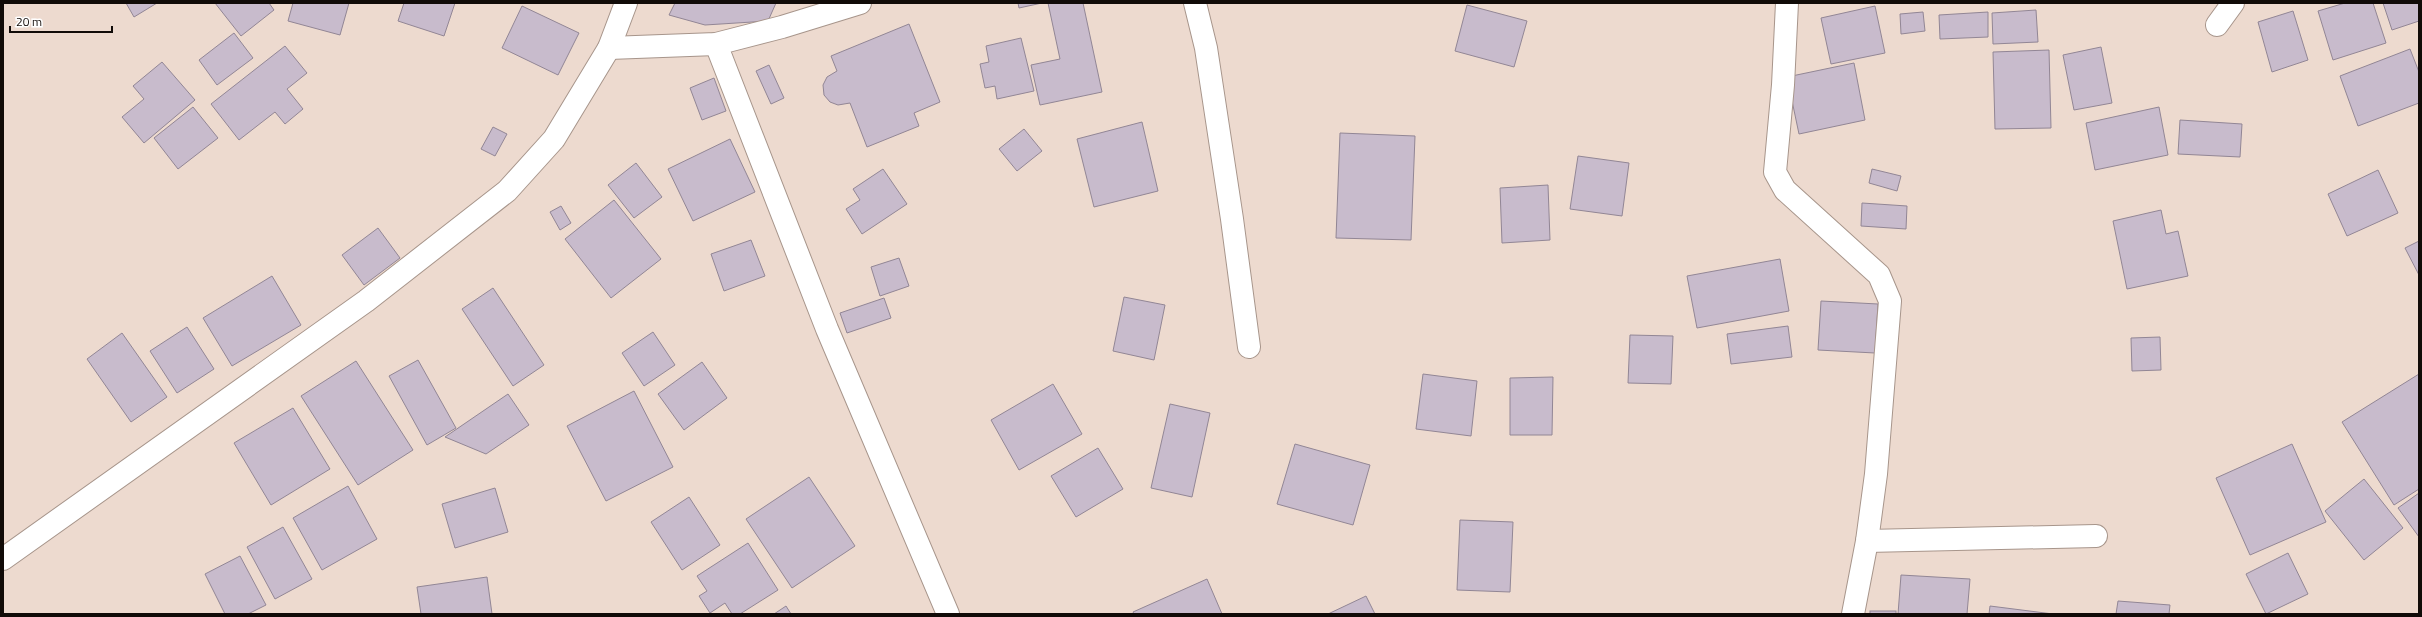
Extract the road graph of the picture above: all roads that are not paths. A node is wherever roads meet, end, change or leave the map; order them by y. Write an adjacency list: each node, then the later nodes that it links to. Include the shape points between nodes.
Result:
1 (626, 3): 8 (street)
2 (860, 3): 7 (street)
3 (1195, 3): 9 (street, via 1206,48)
4 (1787, 3): 11 (street, via 1775,172 1785,190 1879,275 1890,301 1876,474)
5 (2233, 3): 6 (street)
6 (2217, 24)
7 (716, 44): 8 (street); 13 (street, via 827,330)
8 (609, 48): 12 (street, via 554,139 507,192 366,301)
9 (1249, 348)
10 (2096, 536): 11 (street)
11 (1867, 542): 14 (street)
12 (3, 558)
13 (948, 614)
14 (1853, 614)

